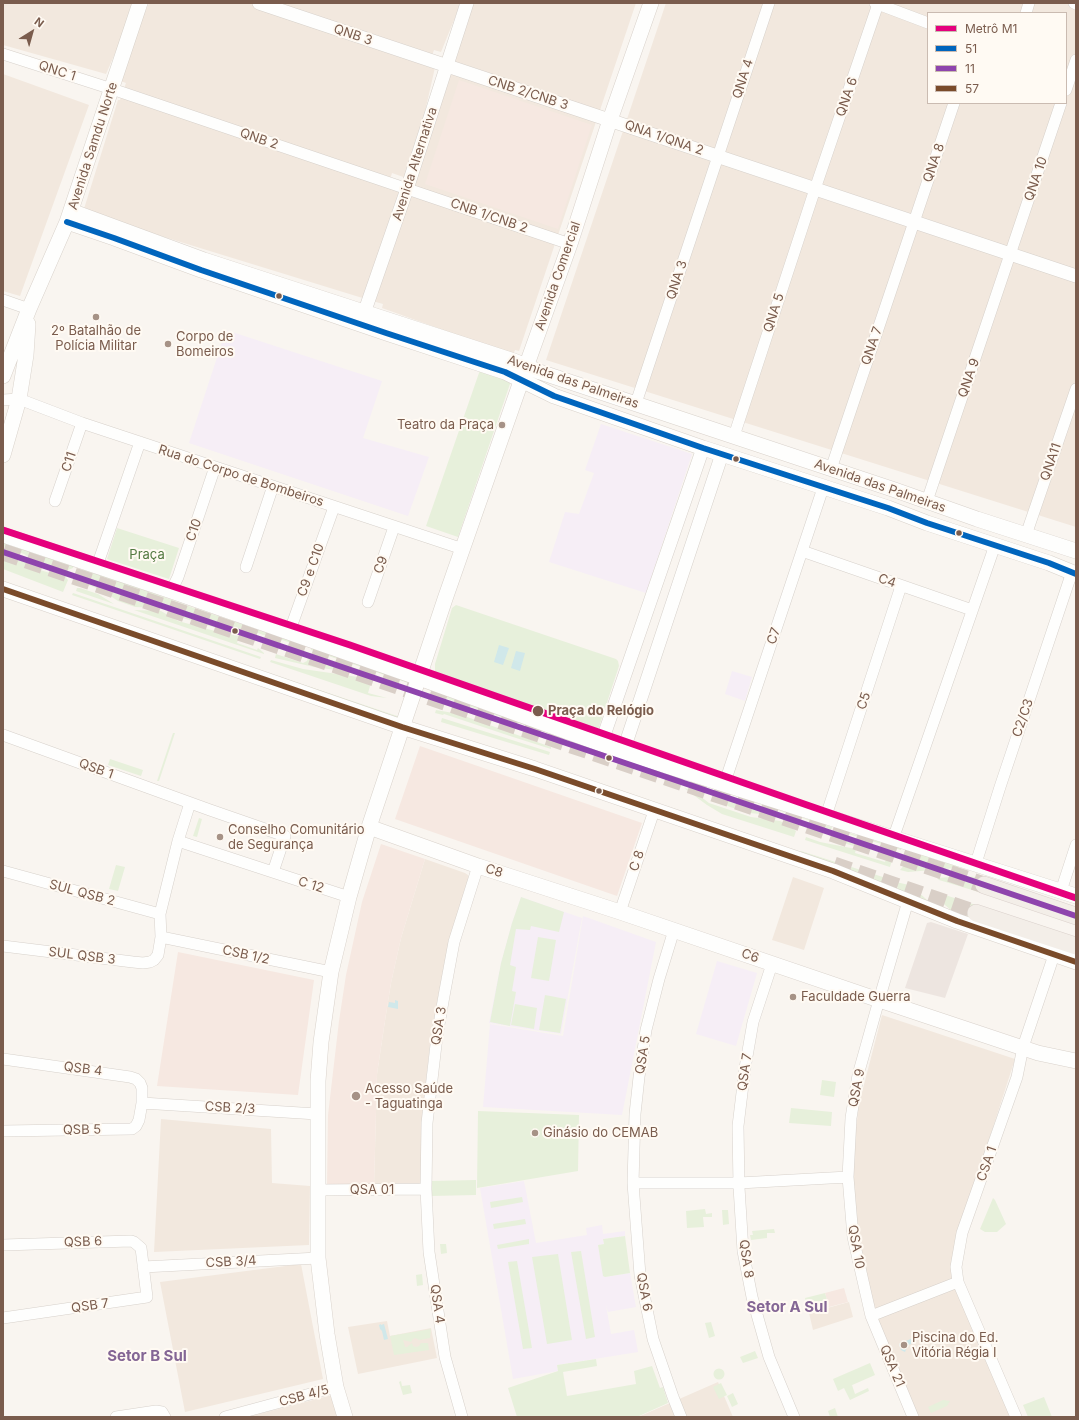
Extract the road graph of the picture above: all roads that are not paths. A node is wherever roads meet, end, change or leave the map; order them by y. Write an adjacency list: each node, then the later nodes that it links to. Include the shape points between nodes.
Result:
1 (140, 3): 12 (main road, Avenida Samdu Norte)
2 (259, 3): 10 (street, QNB 3)
3 (467, 3): 10 (street, Avenida Alternativa)
4 (651, 3): 15 (main road, Avenida Comercial)
5 (769, 3): 16 (street, QNA 4)
6 (877, 4): 7 (street); 18 (street, QNA 6)
7 (927, 23)
8 (3, 54): 12 (street, QNC 1)
9 (1076, 60): 11 (street)
10 (447, 66): 15 (street, CNB 2/CNB 3); 17 (street, Avenida Alternativa)
11 (1067, 87)
12 (112, 89): 17 (street, QNB 2); 19 (main road, Avenida Samdu Norte)
13 (954, 104): 20 (street, QNA 8)
14 (1062, 104): 22 (street, QNA 10)
15 (610, 120): 16 (street, QNA 1/QNA 2); 21 (main road, Avenida Comercial)
16 (718, 156): 18 (street, QNA 1/QNA 2); 33 (street, QNA 3)
17 (407, 189): 21 (street, CNB 1/CNB 2); 26 (street, Avenida Alternativa)
18 (815, 189): 20 (street, QNA 1/QNA 2); 36 (street, QNA 5)
19 (69, 217): 25 (main road, Avenida Samdu Norte); 26 (main road, Avenida das Palmeiras, via 114,238)
20 (913, 222): 22 (street, QNA 1/QNA 2); 43 (street, QNA 7)
21 (570, 244): 27 (main road, Avenida Comercial)
22 (1010, 254): 23 (street, QNA 1/QNA 2); 49 (street, QNA 9)
23 (1076, 276)
24 (3, 300): 25 (street)
25 (29, 309): 28 (main road, Avenida Samdu Norte); 31 (main road, via 26,355)
26 (362, 318): 27 (main road, Avenida das Palmeiras, via 514,361)
27 (524, 374): 30 (main road, Avenida das Palmeiras); 34 (main road, Avenida das Palmeiras, via 549,394); 58 (main road, Avenida Comercial)
28 (3, 376)
29 (1076, 389): 56 (street, QNA11)
30 (608, 394): 33 (main road, Avenida das Palmeiras); 34 (main road, via 602,402)
31 (19, 399): 32 (street); 35 (street, Rua do Corpo de Bombeiros); 40 (main road)
32 (3, 400)
33 (636, 403): 36 (main road, Avenida das Palmeiras)
34 (603, 413): 38 (main road, Avenida das Palmeiras)
35 (82, 423): 37 (street, Rua do Corpo de Bombeiros); 48 (street, C11)
36 (734, 436): 41 (main road, Avenida das Palmeiras)
37 (140, 442): 42 (street, Rua do Corpo de Bombeiros); 64 (street)
38 (703, 448): 39 (main road, Avenida das Palmeiras); 59 (street)
39 (722, 454): 44 (main road, Avenida das Palmeiras); 62 (street)
40 (3, 455)
41 (799, 458): 43 (main road, Avenida das Palmeiras); 44 (main road, via 803,462 803,473)
42 (215, 467): 45 (street, Rua do Corpo de Bombeiros); 71 (street, C10)
43 (831, 469): 47 (main road, Avenida das Palmeiras)
44 (795, 478): 46 (main road, Avenida das Palmeiras)
45 (273, 486): 50 (street, Rua do Corpo de Bombeiros); 65 (street)
46 (823, 488): 51 (main road, Avenida das Palmeiras); 60 (street, C7)
47 (896, 490): 49 (main road, Avenida das Palmeiras); 51 (main road, via 889,491 884,496)
48 (55, 501)
49 (927, 501): 52 (main road, Avenida das Palmeiras)
50 (334, 507): 53 (street, Rua do Corpo de Bombeiros); 74 (street, C9 e C10)
51 (888, 508): 55 (main road, Avenida das Palmeiras)
52 (971, 517): 55 (main road, via 975,529); 56 (main road, Avenida das Palmeiras)
53 (394, 527): 58 (street, Rua do Corpo de Bombeiros); 72 (street, C9)
54 (4, 535): 64 (main road)
55 (963, 535): 57 (main road, Avenida das Palmeiras)
56 (1026, 535): 61 (main road, Avenida das Palmeiras)
57 (995, 546): 63 (main road, Avenida das Palmeiras); 73 (street)
58 (463, 549): 77 (main road, Avenida Comercial)
59 (668, 549): 62 (street, via 678,557); 66 (street)
60 (802, 551): 69 (street, C4); 82 (street, C7)
61 (1076, 552): 63 (main road, via 1048,554 1046,558)
62 (688, 557): 68 (street)
63 (1049, 563): 67 (main road, Avenida das Palmeiras)
64 (97, 566): 71 (main road)
65 (246, 567)
66 (660, 572): 68 (street, via 676,571); 75 (street)
67 (1074, 573): 90 (street, C2/C3)
68 (680, 579): 76 (street)
69 (901, 586): 73 (street, C4); 85 (street, C5)
70 (3, 589): 78 (main road)
71 (171, 591): 74 (main road)
72 (368, 602)
73 (972, 610): 87 (street)
74 (289, 633): 77 (main road)
75 (630, 660): 76 (street); 80 (street)
76 (651, 667): 81 (street)
77 (418, 682): 78 (main road); 80 (main road)
78 (404, 724): 84 (main road); 86 (main road)
79 (3, 735): 83 (street, QSB 1)
80 (601, 744): 81 (main road)
81 (623, 752): 82 (main road)
82 (724, 785): 85 (main road)
83 (190, 803): 88 (street); 93 (street, QSB 1, via 285,836)
84 (654, 811): 98 (main road, via 834,871); 99 (street, C 8)
85 (826, 816): 87 (main road)
86 (369, 827): 91 (main road, C8); 97 (main road)
87 (894, 839): 90 (main road)
88 (178, 841): 93 (street, C 12); 101 (street)
89 (1076, 845): 95 (street)
90 (976, 863): 95 (main road)
91 (478, 866): 99 (main road, C8); 121 (street, QSA 3, via 454,942 436,1036 427,1123)
92 (3, 871): 101 (street, SUL QSB 2)
93 (273, 872): 97 (street, C 12)
94 (984, 885): 102 (main road)
95 (1061, 891): 96 (main road)
96 (1076, 896)
97 (349, 897): 110 (main road)
98 (908, 902): 107 (main road); 111 (street, QSA 9)
99 (620, 912): 103 (main road, C6)
100 (976, 913): 106 (main road)
101 (160, 914): 104 (street)
102 (1076, 916)
103 (674, 930): 109 (main road, C6); 120 (street, QSA 5, via 658,979 646,1030 635,1114)
104 (162, 937): 105 (street, SUL QSB 3, via 158,955 154,960 143,963); 110 (street, CSB 1/2)
105 (3, 946)
106 (1076, 946)
107 (1054, 954): 108 (main road); 112 (street, CSA 1)
108 (1076, 962)
109 (772, 964): 111 (main road, C6); 119 (street, QSA 7, via 753,1022 745,1068 738,1126)
110 (331, 972): 116 (main road, via 320,1050)
111 (879, 1000): 112 (main road, C6); 118 (street, QSA 9, via 858,1075 851,1118)
112 (1023, 1047): 114 (main road); 126 (street, CSA 1, via 1017,1077 962,1233 956,1267)
113 (3, 1059): 115 (street, QSB 4, via 130,1076 136,1079 142,1088)
114 (1076, 1061)
115 (142, 1103): 116 (street, CSB 2/3); 117 (street, QSB 5, via 139,1120 132,1129)
116 (317, 1114): 122 (main road)
117 (3, 1131)
118 (848, 1177): 119 (street); 127 (street, QSA 10, via 853,1237)
119 (739, 1182): 120 (street); 136 (street, QSA 8, via 745,1258 752,1298 769,1357)
120 (633, 1183): 135 (street, QSA 6, via 640,1275 653,1339)
121 (426, 1189): 122 (street, QSA 01); 134 (street, QSA 4, via 429,1252 445,1357)
122 (318, 1190): 124 (main road)
123 (3, 1245): 125 (street, QSB 6, via 131,1241 140,1248)
124 (318, 1258): 125 (street, CSB 3/4); 129 (main road)
125 (143, 1267): 128 (street, QSB 7, via 146,1297)
126 (958, 1282): 127 (street); 138 (street, CSA 1)
127 (871, 1316): 137 (street, QSA 21)
128 (3, 1318)
129 (336, 1387): 132 (street, CSB 4/5); 133 (main road)
130 (116, 1417): 131 (street, via 156,1411 162,1412)
131 (165, 1417)
132 (225, 1417)
133 (345, 1417)
134 (462, 1417)
135 (681, 1417)
136 (794, 1417)
137 (913, 1417)
138 (1016, 1417)

